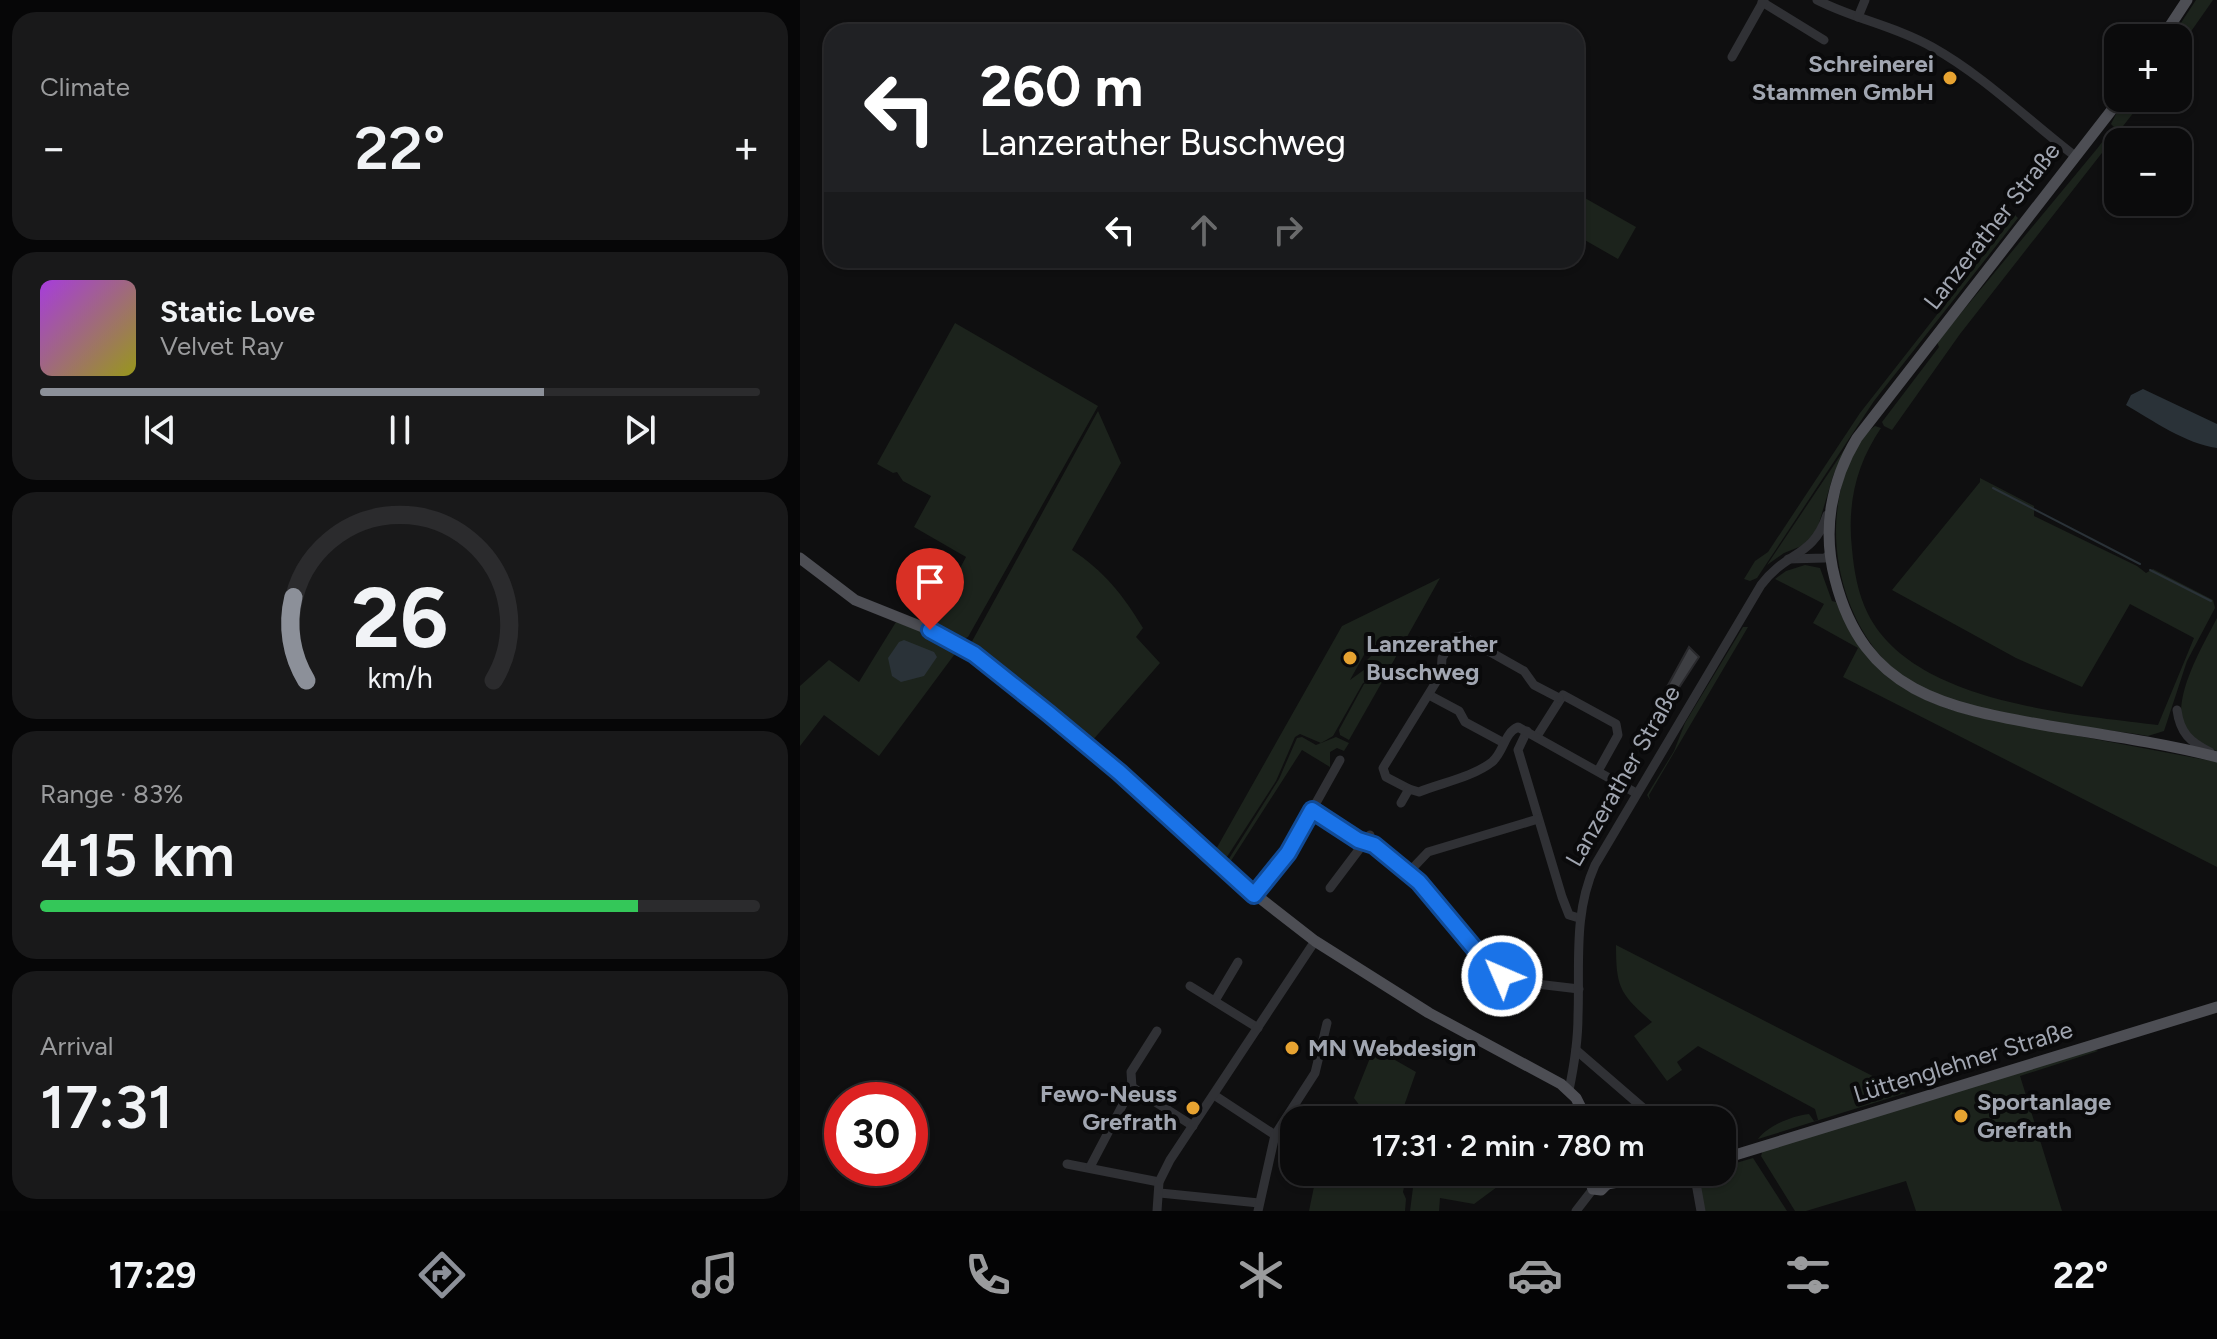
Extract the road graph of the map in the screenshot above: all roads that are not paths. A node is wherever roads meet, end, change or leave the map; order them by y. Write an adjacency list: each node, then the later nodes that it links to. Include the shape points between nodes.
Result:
1 (1817, 0): 5 (street)
2 (1865, 0): 5 (street)
3 (2187, 0): 6 (main road)
4 (1763, 1): 7 (street); 8 (street)
5 (1858, 17): 10 (street, via 1952,59)
6 (2171, 24)
7 (1824, 40)
8 (1732, 57)
9 (2110, 112): 10 (main road, Lanzerather Straße)
10 (2075, 156): 11 (main road, Lanzerather Straße, via 1857,438)
11 (1832, 501): 12 (street, via 1819,537); 13 (main road, Lanzerather Straße)
12 (1803, 550): 13 (street, via 1819,548); 15 (street, Lanzerather Straße)
13 (1830, 554): 15 (street); 22 (main road, Lanzerather Straße, via 1841,599 1860,637 1887,670 1920,693 1976,713)
14 (800, 558): 33 (main road, via 855,600 974,654 1088,745)
15 (1788, 559): 26 (street, Lanzerather Straße, via 1761,585)
16 (1429, 695): 17 (street, via 1442,671 1442,658 1458,636 1524,671 1534,685); 21 (street); 25 (street, via 1383,768 1386,777)
17 (1559, 698): 20 (street); 24 (street, via 1568,697 1619,727)
18 (2177, 710): 22 (street, via 2185,736)
19 (1527, 731): 20 (street); 21 (street, via 1516,727); 29 (street, via 1518,750)
20 (1537, 736): 24 (street)
21 (1504, 743): 25 (street, via 1494,761 1483,767 1419,792)
22 (2217, 756)
23 (1340, 760): 28 (street)
24 (1598, 771): 26 (street)
25 (1409, 789): 27 (street)
26 (1636, 793): 34 (street, Lanzerather Straße, via 1595,865)
27 (1401, 803)
28 (1312, 810): 30 (street); 33 (street, via 1288,853)
29 (1538, 819): 31 (street, via 1428,852); 34 (street, via 1568,913)
30 (1367, 839): 31 (street); 32 (street)
31 (1408, 873): 38 (street, via 1497,973 1519,982)
32 (1330, 888)
33 (1254, 895): 35 (main road)
34 (1579, 918): 38 (street, Lanzerather Straße)
35 (1315, 941): 42 (street); 46 (main road, via 1439,1019)
36 (1238, 962): 39 (street)
37 (1190, 986): 39 (street)
38 (1579, 989): 44 (street, Lanzerather Straße)
39 (1216, 999): 42 (street)
40 (2217, 1007): 52 (main road, Lüttenglehner Straße)
41 (1327, 1023): 51 (street, via 1315,1073)
42 (1258, 1028): 47 (street)
43 (1157, 1031): 45 (street, via 1131,1072)
44 (1576, 1050): 46 (street, Lanzerather Straße); 49 (street)
45 (1132, 1087): 50 (street); 54 (street)
46 (1569, 1090): 48 (main road)
47 (1214, 1095): 50 (street); 51 (street)
48 (1579, 1106)
49 (1641, 1106)
50 (1193, 1126): 58 (street)
51 (1275, 1135): 60 (street)
52 (1736, 1155)
53 (1067, 1164): 54 (street)
54 (1090, 1167): 58 (street)
55 (1592, 1186): 59 (main road)
56 (1605, 1186): 59 (main road)
57 (1697, 1186): 63 (street)
58 (1160, 1187): 60 (street); 61 (street)
59 (1593, 1189): 62 (street)
60 (1259, 1207)
61 (1157, 1211)
62 (1576, 1211)
63 (1701, 1211)

